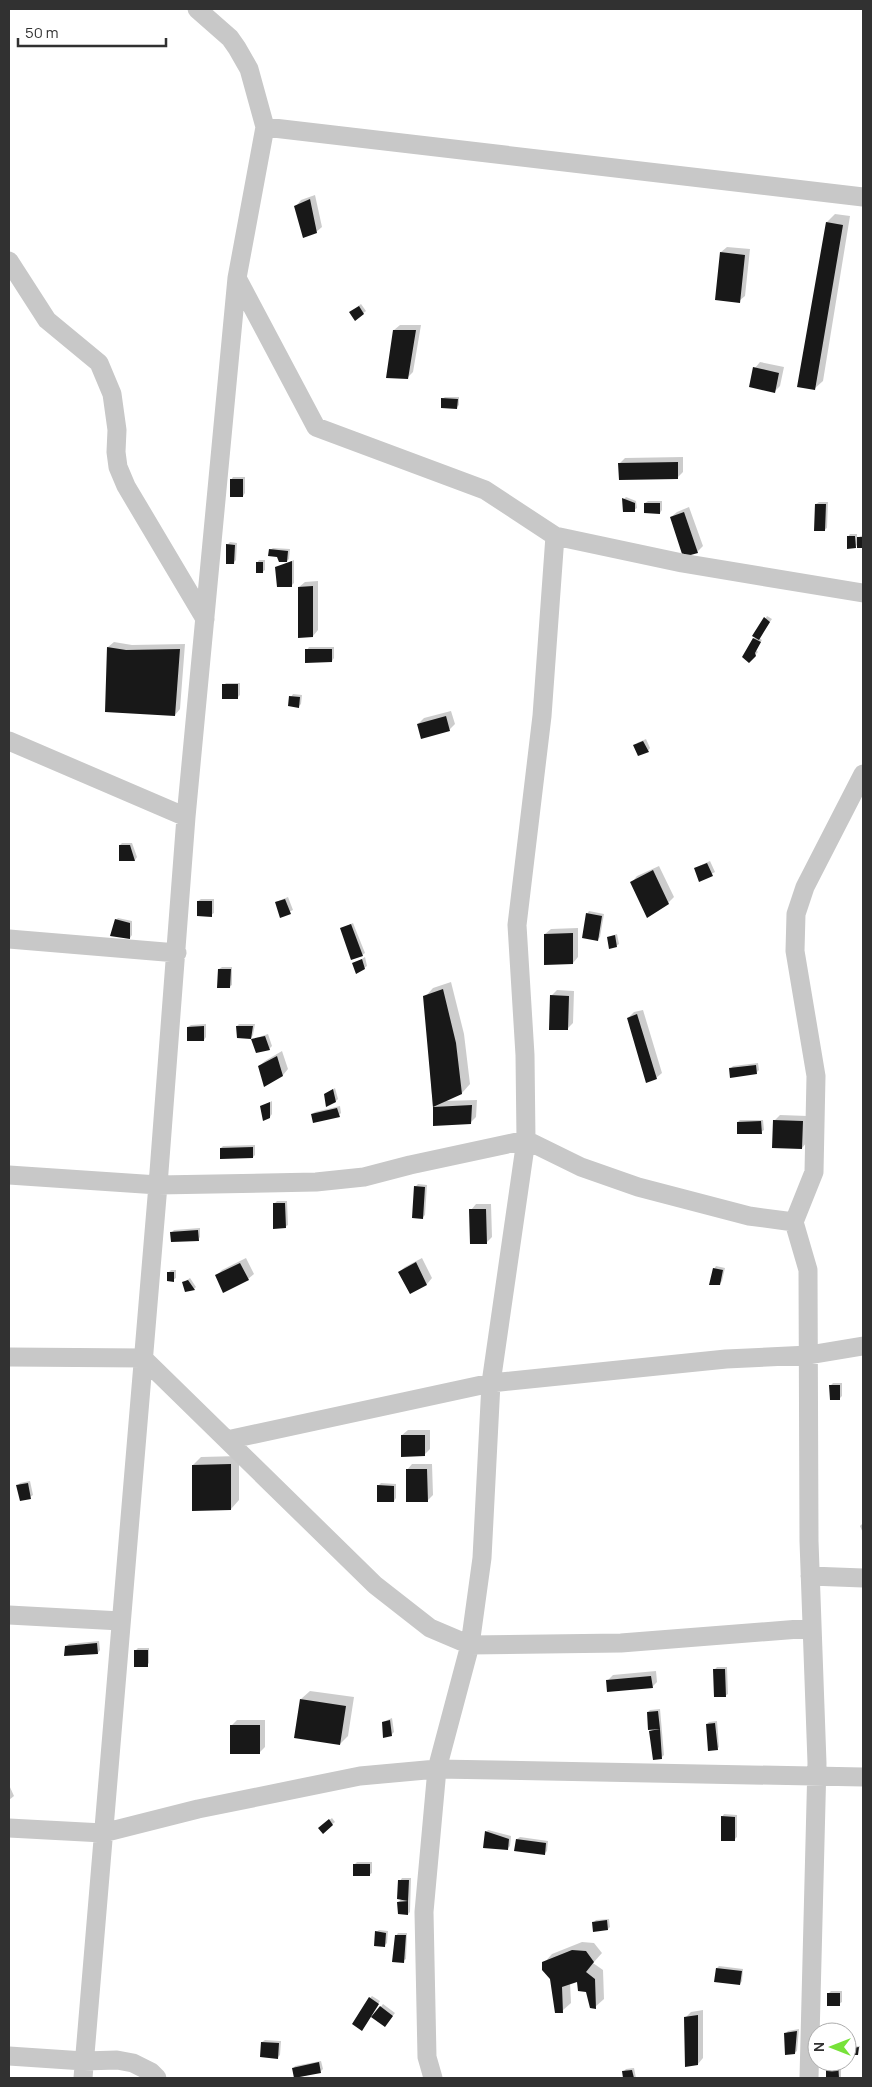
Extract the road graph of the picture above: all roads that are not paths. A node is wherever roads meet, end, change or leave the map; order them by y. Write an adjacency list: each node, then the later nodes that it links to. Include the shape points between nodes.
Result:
1 (197, 9): 2 (street, via 230,38 249,69)
2 (264, 127): 3 (street); 5 (street)
3 (863, 197)
4 (9, 261): 8 (street, via 47,320 99,363 112,394 118,467)
5 (237, 278): 6 (street, via 316,427 485,490); 8 (street)
6 (555, 536): 7 (street, via 682,563); 14 (street, via 542,716 517,925 525,1054)
7 (863, 592)
8 (205, 619): 11 (street)
9 (9, 741): 11 (street)
10 (863, 774): 17 (street, via 805,887 796,914 795,951 816,1076 814,1172)
11 (186, 818): 13 (street)
12 (9, 939): 13 (street)
13 (177, 953): 16 (street)
14 (526, 1140): 16 (street, via 364,1177 316,1182); 17 (street, via 581,1167 638,1187 748,1216); 22 (street)
15 (9, 1175): 16 (street)
16 (158, 1185): 21 (street)
17 (794, 1222): 19 (street, via 808,1270)
18 (863, 1346): 19 (street)
19 (809, 1355): 22 (street, via 726,1359); 24 (street)
20 (9, 1357): 21 (street)
21 (143, 1358): 23 (street); 27 (street)
22 (492, 1383): 23 (street); 29 (street, via 482,1558)
23 (227, 1440): 29 (street, via 375,1585 430,1628)
24 (810, 1576): 25 (street); 28 (street)
25 (863, 1578)
26 (9, 1615): 27 (street)
27 (121, 1621): 34 (street)
28 (812, 1628): 29 (street, via 621,1643); 31 (street)
29 (470, 1645): 30 (street)
30 (437, 1770): 31 (street); 34 (street, via 360,1776 198,1809); 38 (street, via 424,1912 428,2057)
31 (817, 1776): 32 (street); 39 (street)
32 (863, 1777)
33 (9, 1828): 34 (street)
34 (103, 1833): 36 (street)
35 (9, 2056): 36 (street)
36 (84, 2070): 37 (street, via 116,2060 152,2072)
37 (156, 2078)
38 (433, 2078)
39 (809, 2078)

